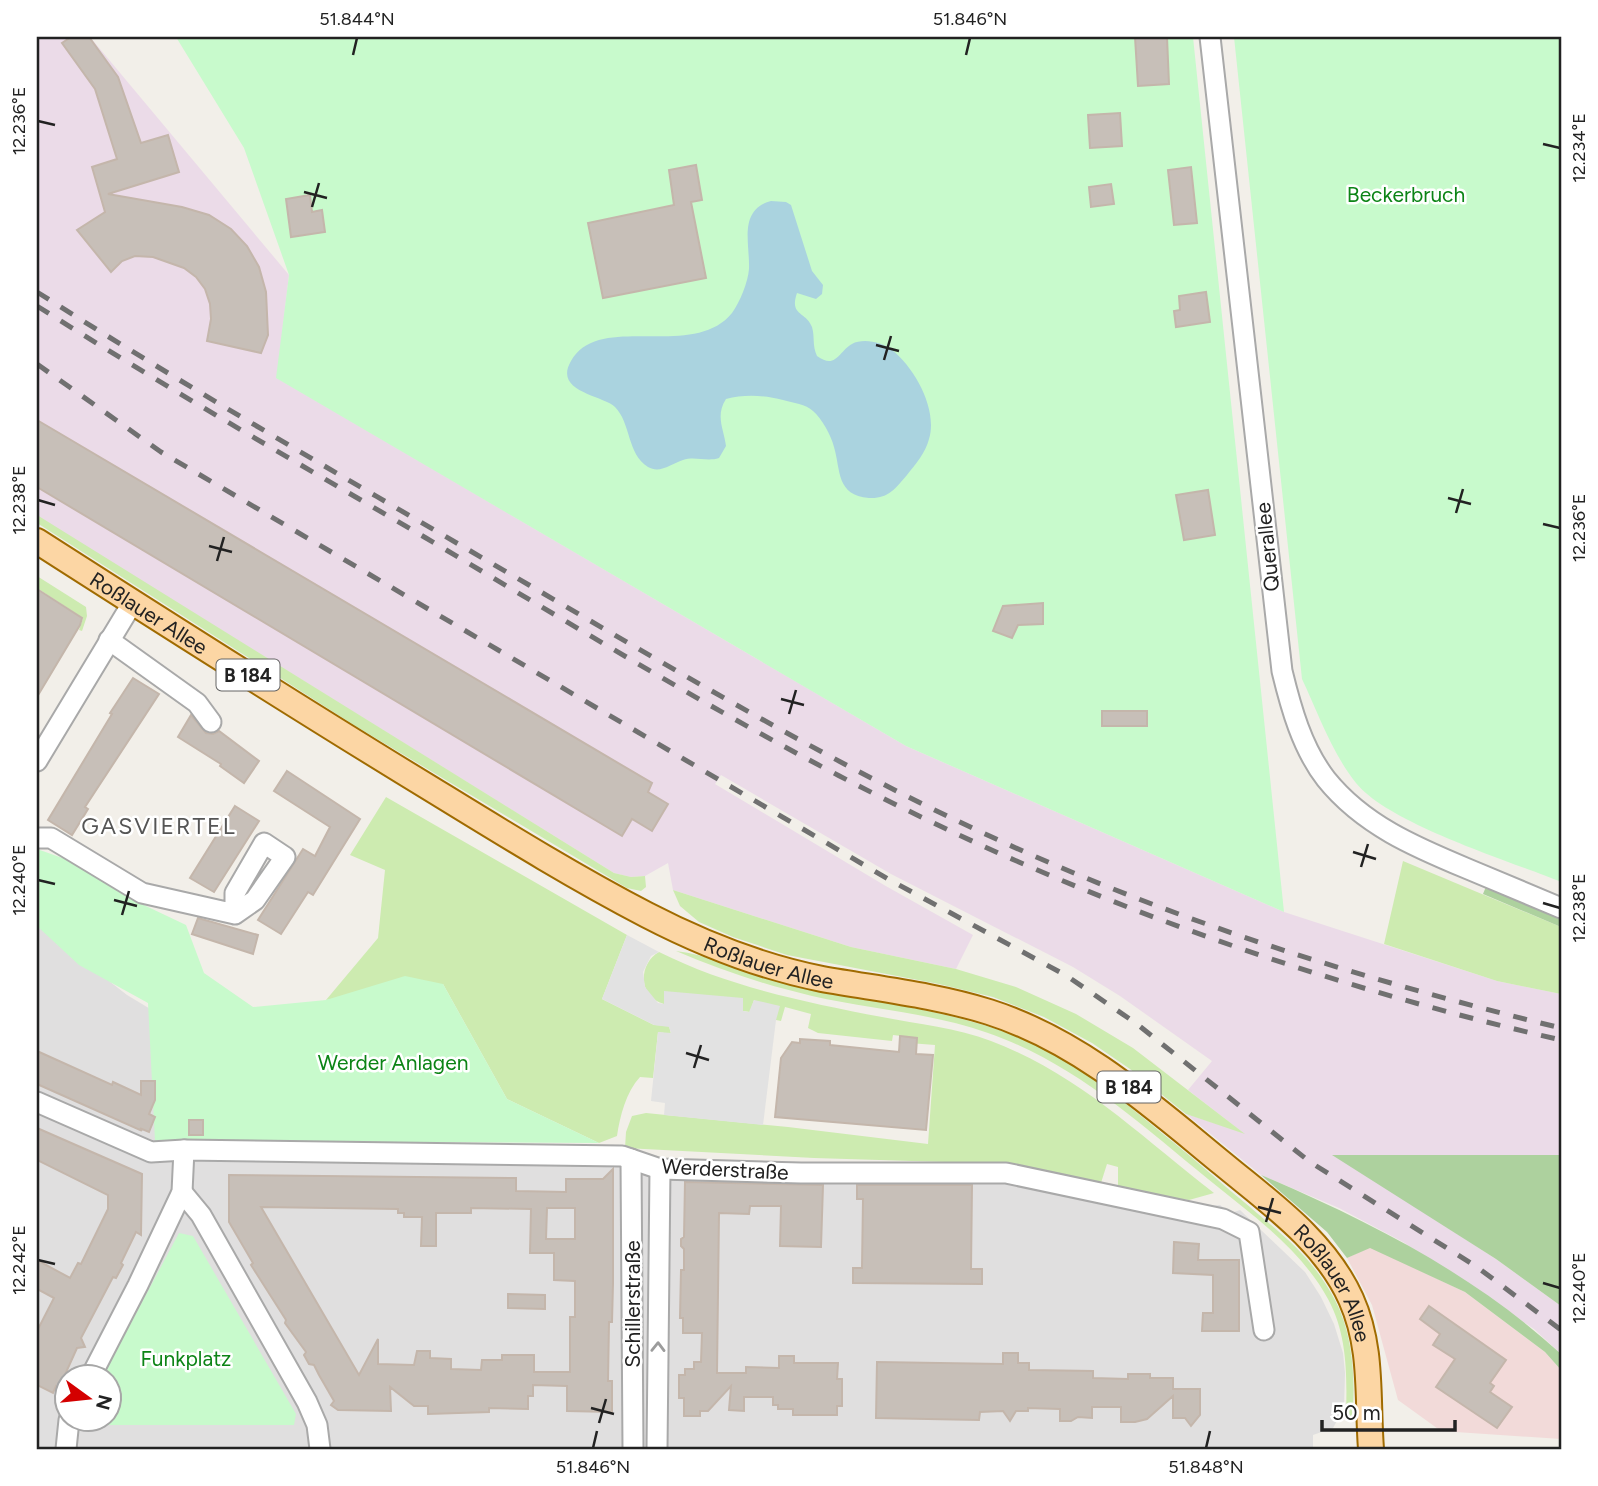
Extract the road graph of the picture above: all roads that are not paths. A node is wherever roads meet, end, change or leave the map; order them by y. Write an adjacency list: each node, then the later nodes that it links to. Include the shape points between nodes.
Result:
1 (1210, 37): 8 (street, Querallee, via 1282,671 1291,709 1326,778 1374,824 1413,846)
2 (37, 541): 3 (main road, Roßlauer Allee / B 184)
3 (134, 602): 4 (street); 20 (main road, Roßlauer Allee / B 184, via 363,747 650,916 785,969 919,995 1010,1019 1078,1053 1122,1082 1307,1235 1335,1271 1350,1294 1364,1333)
4 (109, 640): 5 (street, via 197,703); 6 (street)
5 (211, 722)
6 (37, 761)
7 (37, 838): 9 (street, via 51,838 142,893)
8 (1561, 908)
9 (234, 914)
10 (37, 1102): 11 (street, Werderstraße, via 151,1152)
11 (184, 1150): 12 (street, Werderstraße, via 622,1156); 14 (street)
12 (631, 1160): 13 (street, Werderstraße); 18 (street, Schillerstraße)
13 (660, 1169): 15 (street, Werderstraße, via 1006,1173 1223,1219 1249,1232); 19 (street, Schillerstraße, one-way to 13)
14 (182, 1192): 16 (street); 17 (street, via 201,1215 307,1402 317,1425)
15 (1264, 1330)
16 (97, 1364)
17 (320, 1449)
18 (633, 1449)
19 (657, 1449)
20 (1371, 1449)

